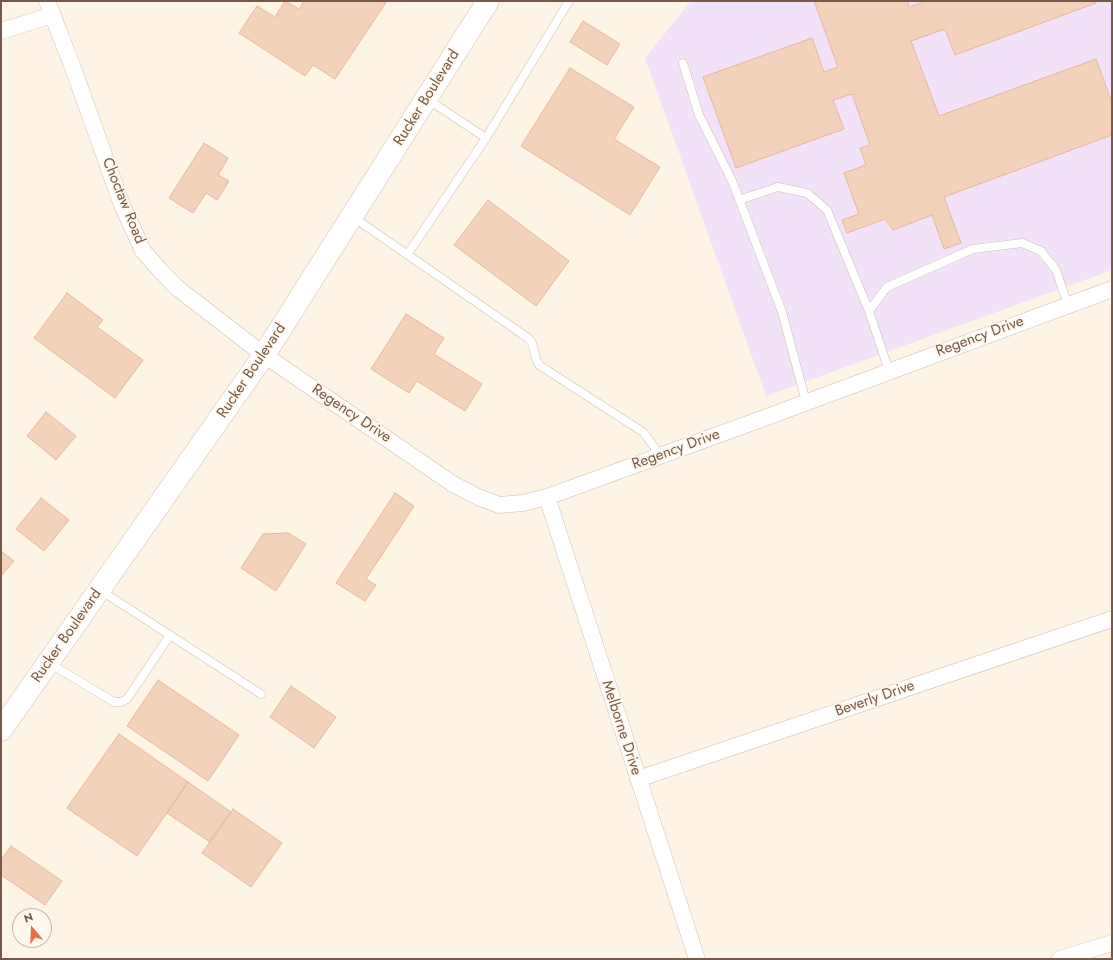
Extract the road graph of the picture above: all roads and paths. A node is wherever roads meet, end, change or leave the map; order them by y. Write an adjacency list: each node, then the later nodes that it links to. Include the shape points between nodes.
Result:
1 (488, 1): 6 (main road, Rucker Boulevard)
2 (569, 1): 7 (lane)
3 (50, 8): 4 (street); 14 (street, Choctaw Road, via 74,68 122,206 143,251 176,287)
4 (1, 30)
5 (683, 63): 8 (lane, via 699,115)
6 (426, 99): 7 (lane); 9 (main road, Rucker Boulevard)
7 (486, 138): 10 (lane)
8 (739, 200): 13 (lane, via 778,187 806,192 822,205 827,210); 16 (lane, via 782,312)
9 (352, 217): 10 (lane); 14 (main road, Rucker Boulevard)
10 (407, 255): 17 (lane, via 528,338 539,365 643,432)
11 (1112, 289): 12 (street, Regency Drive)
12 (1068, 305): 13 (lane, via 1056,270 1041,252 1022,244 973,249 887,286); 15 (street, Regency Drive)
13 (869, 311): 15 (lane)
14 (264, 355): 18 (street, Regency Drive, via 453,484 478,497 499,505); 19 (main road, Rucker Boulevard)
15 (890, 371): 16 (street, Regency Drive)
16 (806, 402): 17 (street, Regency Drive)
17 (660, 456): 18 (street, Regency Drive)
18 (547, 497): 25 (street, Melborne Drive)
19 (100, 590): 21 (lane); 22 (main road, Rucker Boulevard)
20 (1112, 619): 25 (street, Beverly Drive)
21 (170, 635): 22 (lane, via 127,699 121,702 114,702); 23 (lane)
22 (48, 663): 24 (main road, Rucker Boulevard)
23 (261, 694)
24 (1, 730)
25 (638, 779): 27 (street, Melborne Drive)
26 (1112, 943): 28 (street)
27 (697, 959)
28 (1060, 959)

